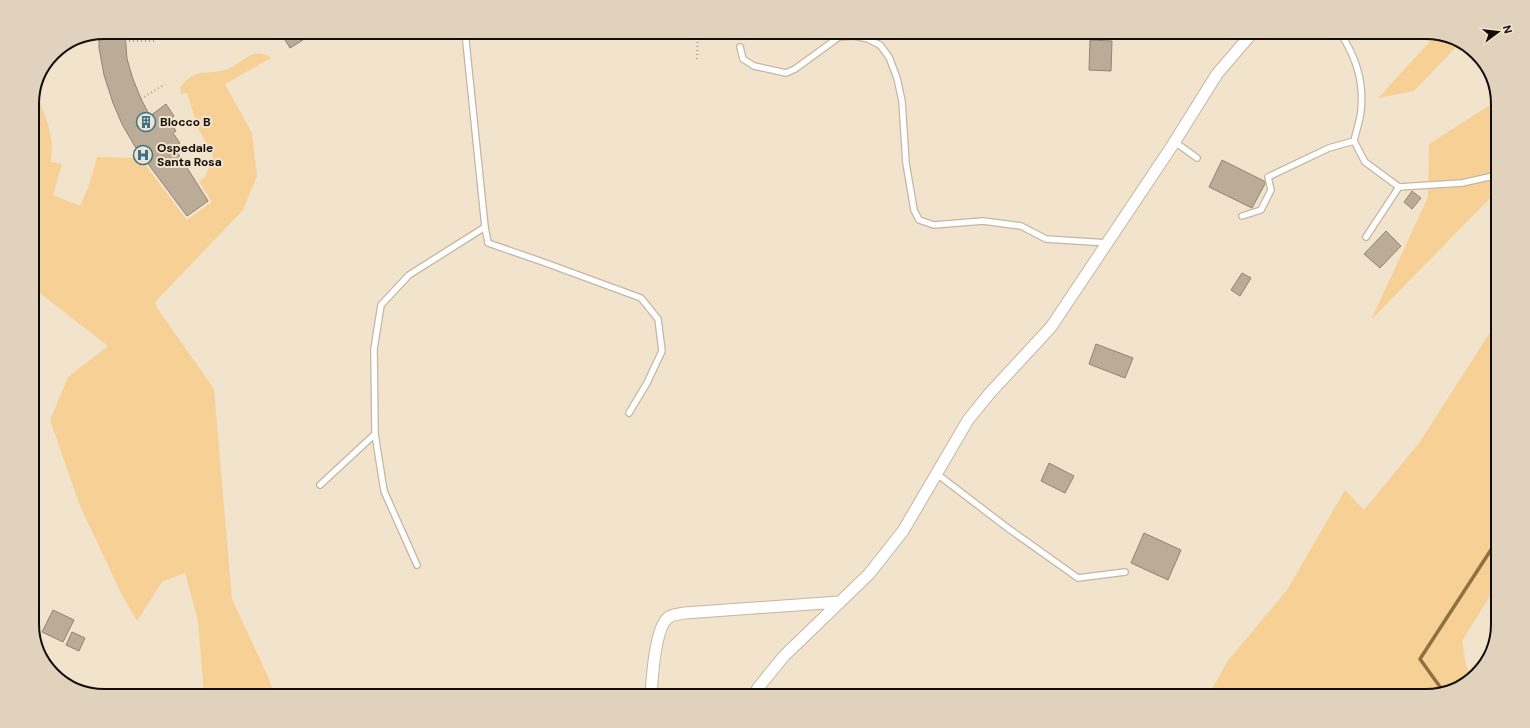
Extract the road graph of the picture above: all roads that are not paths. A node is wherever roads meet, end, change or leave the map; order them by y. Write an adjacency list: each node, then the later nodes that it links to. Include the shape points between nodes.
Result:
1 (466, 39): 13 (lane)
2 (836, 39): 6 (lane, via 795,70 786,73 754,66 743,59)
3 (868, 39): 15 (lane, via 880,45 889,57 897,78 902,101 906,163 914,210 919,220 934,225 983,221 1021,226 1046,239)
4 (1246, 39): 8 (street, via 1217,74)
5 (1344, 39): 7 (lane, via 1352,52 1361,78 1361,111)
6 (740, 46)
7 (1354, 141): 11 (lane, via 1365,162); 12 (lane, via 1329,148 1268,177 1271,190 1261,210)
8 (1174, 142): 9 (lane); 15 (street)
9 (1197, 158)
10 (1491, 177): 11 (lane, via 1462,183)
11 (1399, 187): 14 (lane)
12 (1242, 216)
13 (485, 227): 16 (lane, via 488,243 641,298 658,319 662,351 647,383); 17 (lane, via 409,275 381,305 374,349)
14 (1366, 237)
15 (1108, 243): 18 (street, via 1051,327 968,420)
16 (629, 412)
17 (375, 434): 19 (lane); 20 (lane, via 384,491)
18 (936, 474): 21 (lane, via 1078,578); 22 (street, via 903,531 869,574)
19 (320, 486)
20 (417, 565)
21 (1125, 572)
22 (839, 602): 23 (street, via 685,613 669,617 662,627 655,654); 24 (street, via 784,656)
23 (652, 689)
24 (758, 689)

